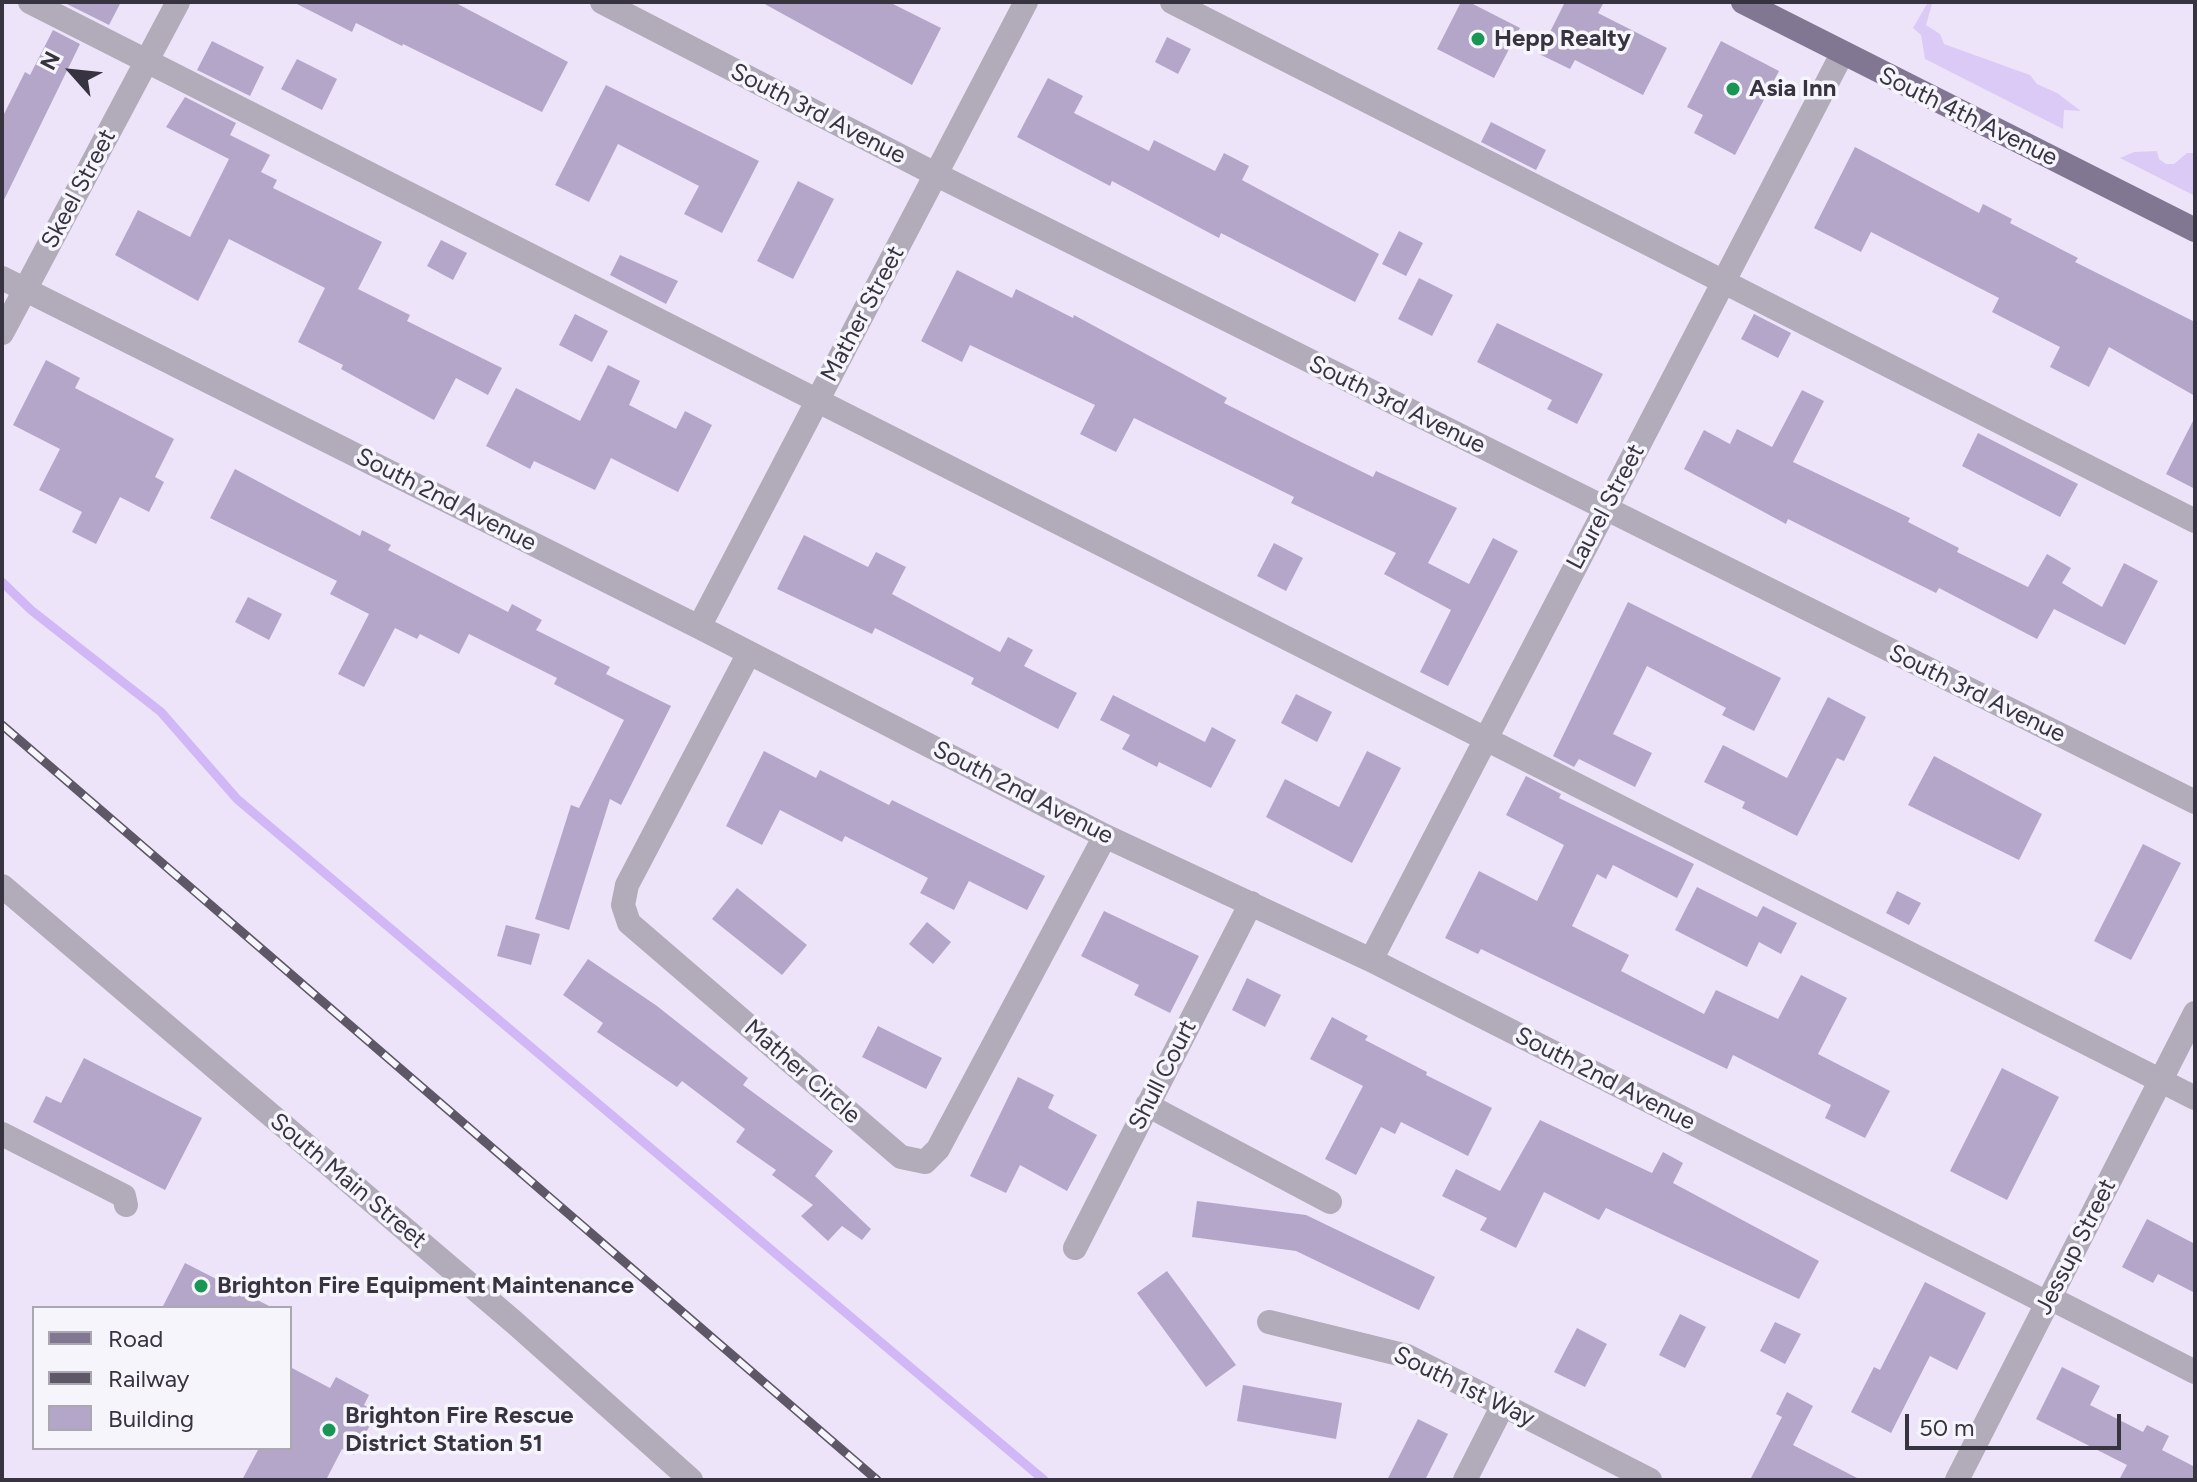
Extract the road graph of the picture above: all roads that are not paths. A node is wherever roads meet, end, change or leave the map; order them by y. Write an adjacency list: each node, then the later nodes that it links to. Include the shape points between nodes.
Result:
1 (30, 2): 8 (street)
2 (178, 2): 8 (street, Skeel Street)
3 (602, 2): 9 (street, South 3rd Avenue)
4 (1026, 2): 9 (street, Mather Street)
5 (1172, 2): 12 (street)
6 (1743, 2): 7 (main road, South 4th Avenue)
7 (1842, 54): 10 (main road, South 4th Avenue); 12 (street, Laurel Street)
8 (148, 61): 13 (street, Skeel Street); 15 (street)
9 (937, 175): 15 (street, Mather Street); 16 (street, South 3rd Avenue)
10 (2195, 230)
11 (2, 278): 13 (street, South 2nd Avenue)
12 (1725, 281): 16 (street, Laurel Street); 17 (street)
13 (25, 290): 14 (street, Skeel Street); 18 (street, South 2nd Avenue)
14 (2, 333)
15 (817, 402): 18 (street, Mather Street); 20 (street)
16 (1605, 508): 20 (street, Laurel Street); 21 (street, South 3rd Avenue)
17 (2195, 521)
18 (699, 627): 19 (street, South 2nd Avenue)
19 (749, 653): 22 (street, South 2nd Avenue); 22 (street, Mather Circle, via 627,885 623,905 629,923 909,1161 925,1162 938,1149)
20 (1486, 738): 25 (street, Laurel Street); 27 (street)
21 (2195, 802)
22 (1105, 836): 24 (street, South 2nd Avenue)
23 (2, 886): 39 (street, South Main Street)
24 (1251, 903): 25 (street, South 2nd Avenue); 29 (street, Shull Court)
25 (1371, 960): 34 (street, South 2nd Avenue)
26 (2195, 1013): 27 (street, Jessup Street)
27 (2161, 1081): 28 (street); 34 (street, Jessup Street)
28 (2195, 1098)
29 (1147, 1105): 31 (street); 33 (street, Shull Court)
30 (2, 1134): 32 (street, via 124,1196)
31 (1330, 1202)
32 (126, 1205)
33 (1075, 1248)
34 (2048, 1301): 36 (street, South 2nd Avenue); 38 (street, Jessup Street)
35 (1269, 1322): 37 (street, South 1st Way, via 1407,1356)
36 (2195, 1372)
37 (1503, 1405): 40 (street); 41 (street, South 1st Way)
38 (1966, 1477)
39 (691, 1480)
40 (1465, 1480)
41 (1650, 1480)

